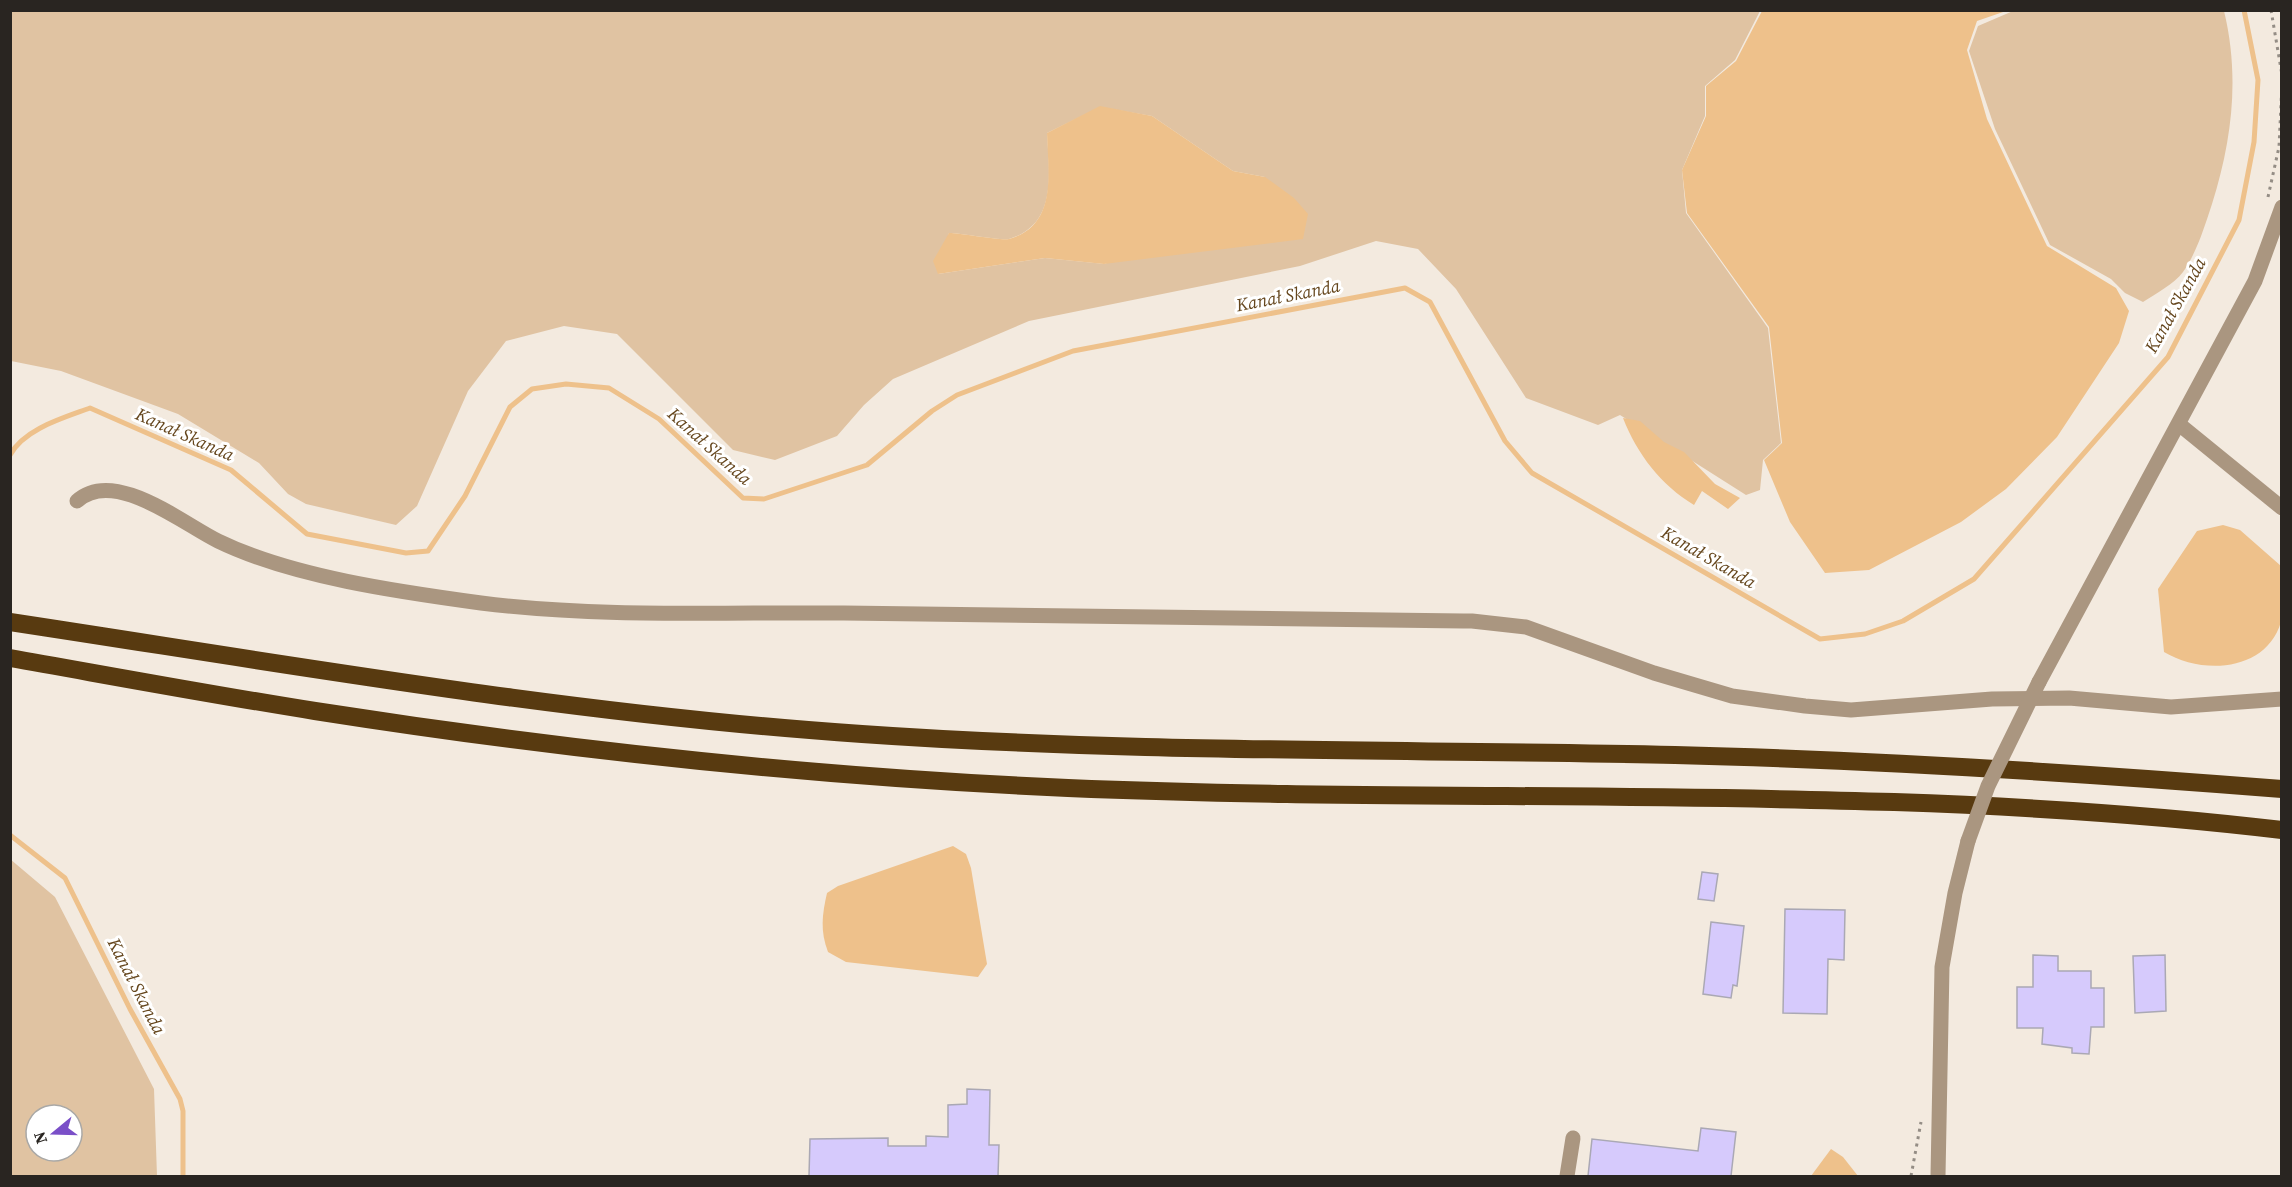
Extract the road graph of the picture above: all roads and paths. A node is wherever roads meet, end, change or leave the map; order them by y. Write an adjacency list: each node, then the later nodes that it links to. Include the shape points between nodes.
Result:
1 (2271, 10): 2 (path)
2 (2282, 75)
3 (2282, 83): 4 (path)
4 (2275, 203): 5 (street, via 2255,281)
5 (2180, 425): 7 (street); 15 (street, bridge, via 2039,682 1988,786 1968,841 1942,967)
6 (78, 501): 10 (street, via 98,489 116,490 171,513 219,542 272,561 338,578 536,610 1472,621 1526,627 1732,696 1805,706 1851,710 1992,699 2069,698 2171,707)
7 (2282, 508)
8 (10, 622): 11 (highway, via 600,708 727,724 865,735 1132,749 1677,755 1957,767)
9 (10, 658): 12 (highway, via 328,713 595,749 861,777 1244,794 1680,796 1935,805 2060,810)
10 (2282, 699)
11 (2282, 789)
12 (2282, 830)
13 (1573, 1138): 14 (street)
14 (1567, 1176)
15 (1938, 1176)

